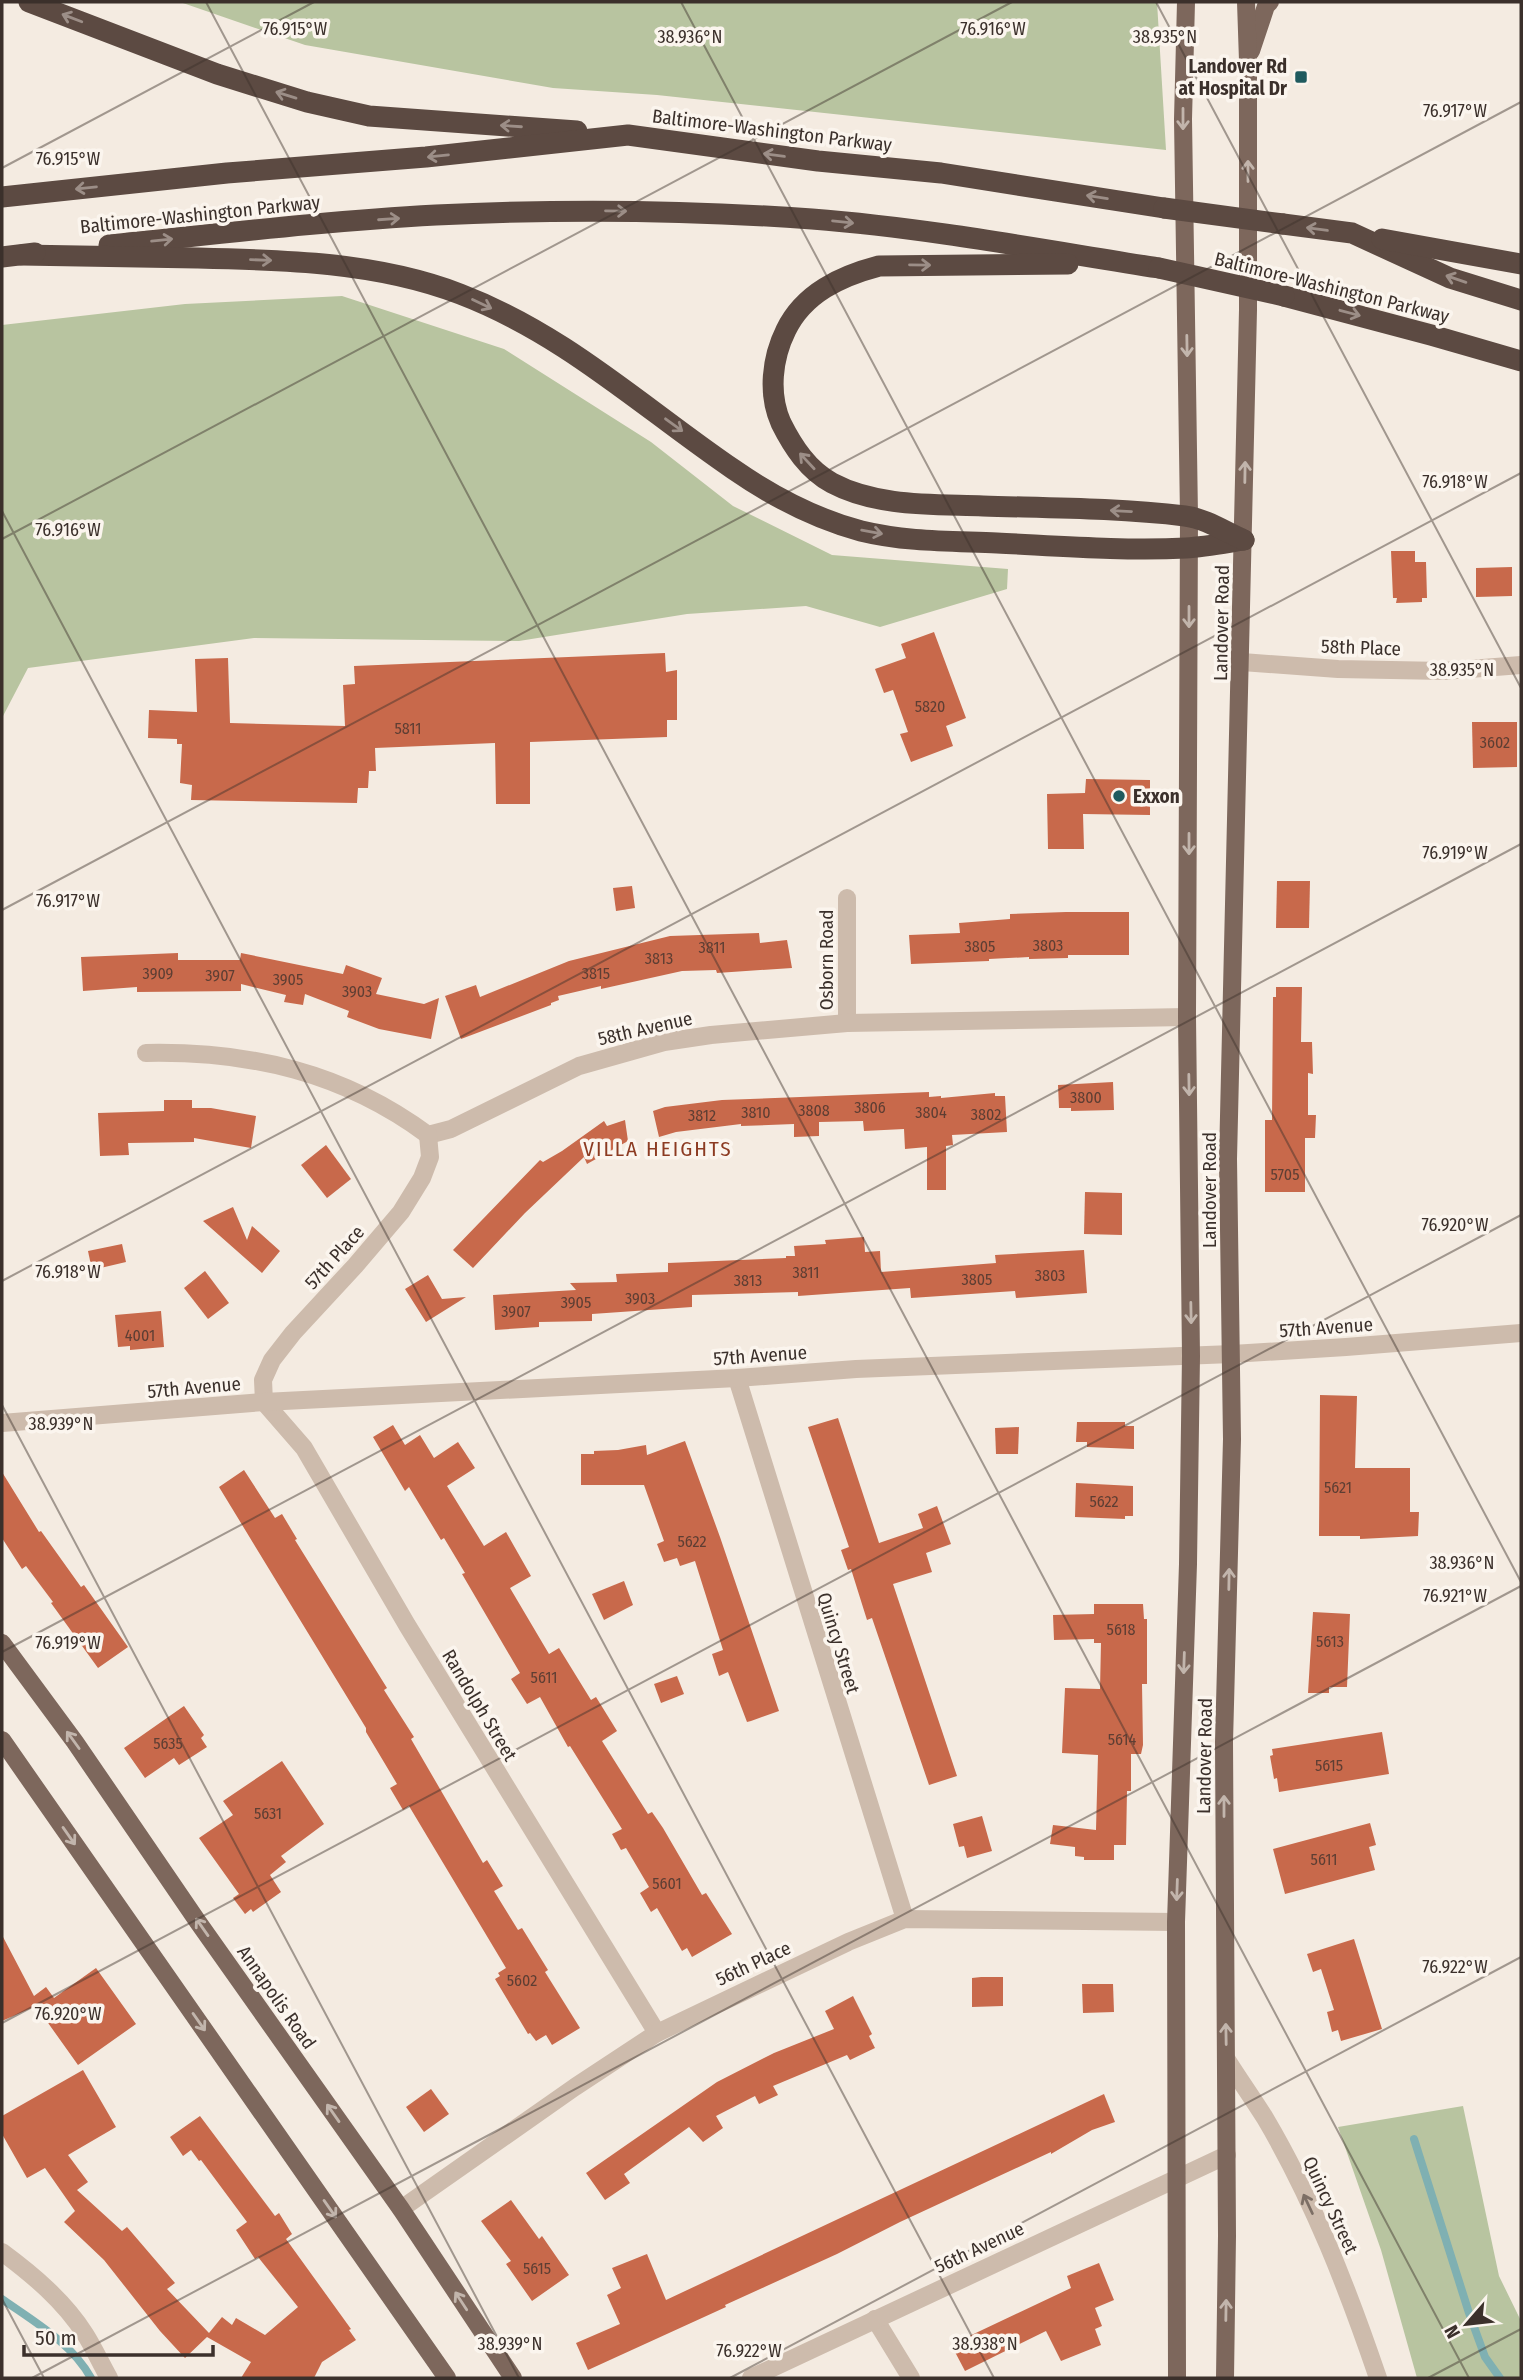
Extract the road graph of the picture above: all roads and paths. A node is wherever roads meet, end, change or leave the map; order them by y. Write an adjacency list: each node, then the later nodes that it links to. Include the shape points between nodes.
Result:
1 (29, 2): 6 (highway, one-way to 1, via 356,113 217,74)
2 (1186, 2): 14 (main road, Landover Road, one-way to 14, via 1183,118)
3 (1246, 2): 5 (main road, Landover Road)
4 (1270, 2): 5 (main road)
5 (1248, 61): 15 (main road, Landover Road, one-way to 5)
6 (628, 135): 7 (highway, Baltimore-Washington Parkway, one-way to 7); 8 (highway, Baltimore-Washington Parkway, one-way to 6, bridge, via 941,173)
7 (2, 197)
8 (1352, 233): 11 (highway); 12 (highway, Baltimore-Washington Parkway, one-way to 8, via 1450,278)
9 (11, 256): 10 (highway, Baltimore-Washington Parkway, one-way to 10, via 423,216 614,211 813,219 942,233); 16 (highway, one-way to 16, via 267,260 359,269 427,282 510,317 574,352 734,470 823,518 862,531 911,539)
10 (1126, 263): 13 (highway, Baltimore-Washington Parkway, one-way to 13, bridge, via 1284,296); 14 (highway, one-way to 10, via 876,498 832,483 816,472 795,448 779,418 772,383 786,329 810,299 840,279 879,266)
11 (1521, 264)
12 (1521, 300)
13 (1521, 362)
14 (1189, 516): 15 (highway); 16 (main road, Landover Road)
15 (1244, 540): 16 (highway); 17 (main road, Landover Road)
16 (1189, 548): 20 (main road, Landover Road, one-way to 20)
17 (1241, 662): 18 (street, 58th Place, via 1444,671); 25 (main road, Landover Road, via 1228,1159)
18 (1521, 664)
19 (847, 898): 21 (street, Osborn Road)
20 (1187, 1017): 21 (street, 58th Avenue); 26 (main road, Landover Road, one-way to 26)
21 (847, 1023): 23 (street, 58th Avenue, via 664,1042 579,1066 451,1129)
22 (146, 1053): 23 (street, via 226,1055 282,1065 370,1098)
23 (428, 1135): 28 (street, 57th Place, via 430,1157 422,1178 401,1212 272,1360 263,1380)
24 (1521, 1333): 25 (street, 57th Avenue)
25 (1232, 1354): 26 (street, 57th Avenue); 35 (main road, Landover Road, one-way to 25, via 1224,1742)
26 (1191, 1356): 27 (street, 57th Avenue, via 972,1363); 33 (main road, Landover Road, one-way to 33)
27 (737, 1378): 28 (street, 57th Avenue); 32 (street, Quincy Street)
28 (264, 1402): 29 (street, 57th Avenue); 34 (street, Randolph Street, via 304,1448)
29 (2, 1423)
30 (2, 1643): 38 (main road, Annapolis Road, one-way to 30)
31 (2, 1740): 42 (main road, one-way to 42)
32 (905, 1919): 33 (street, 56th Place); 34 (street, 56th Place)
33 (1176, 1922): 37 (main road, Landover Road)
34 (657, 2033): 38 (street, 56th Place)
35 (1227, 2060): 36 (main road, Landover Road); 48 (street, Quincy Street, one-way to 35, via 1337,2265 1292,2169)
36 (1227, 2155): 37 (street, 56th Avenue); 47 (main road, Landover Road, one-way to 36)
37 (1178, 2177): 40 (street, 56th Avenue); 46 (main road, Landover Road)
38 (401, 2210): 43 (main road, Annapolis Road, one-way to 38)
39 (2, 2252): 41 (street, via 65,2307)
40 (875, 2319): 44 (street, 56th Avenue); 45 (street)
41 (109, 2378)
42 (447, 2378)
43 (513, 2378)
44 (751, 2378)
45 (911, 2378)
46 (1177, 2378)
47 (1225, 2378)
48 (1378, 2378)

